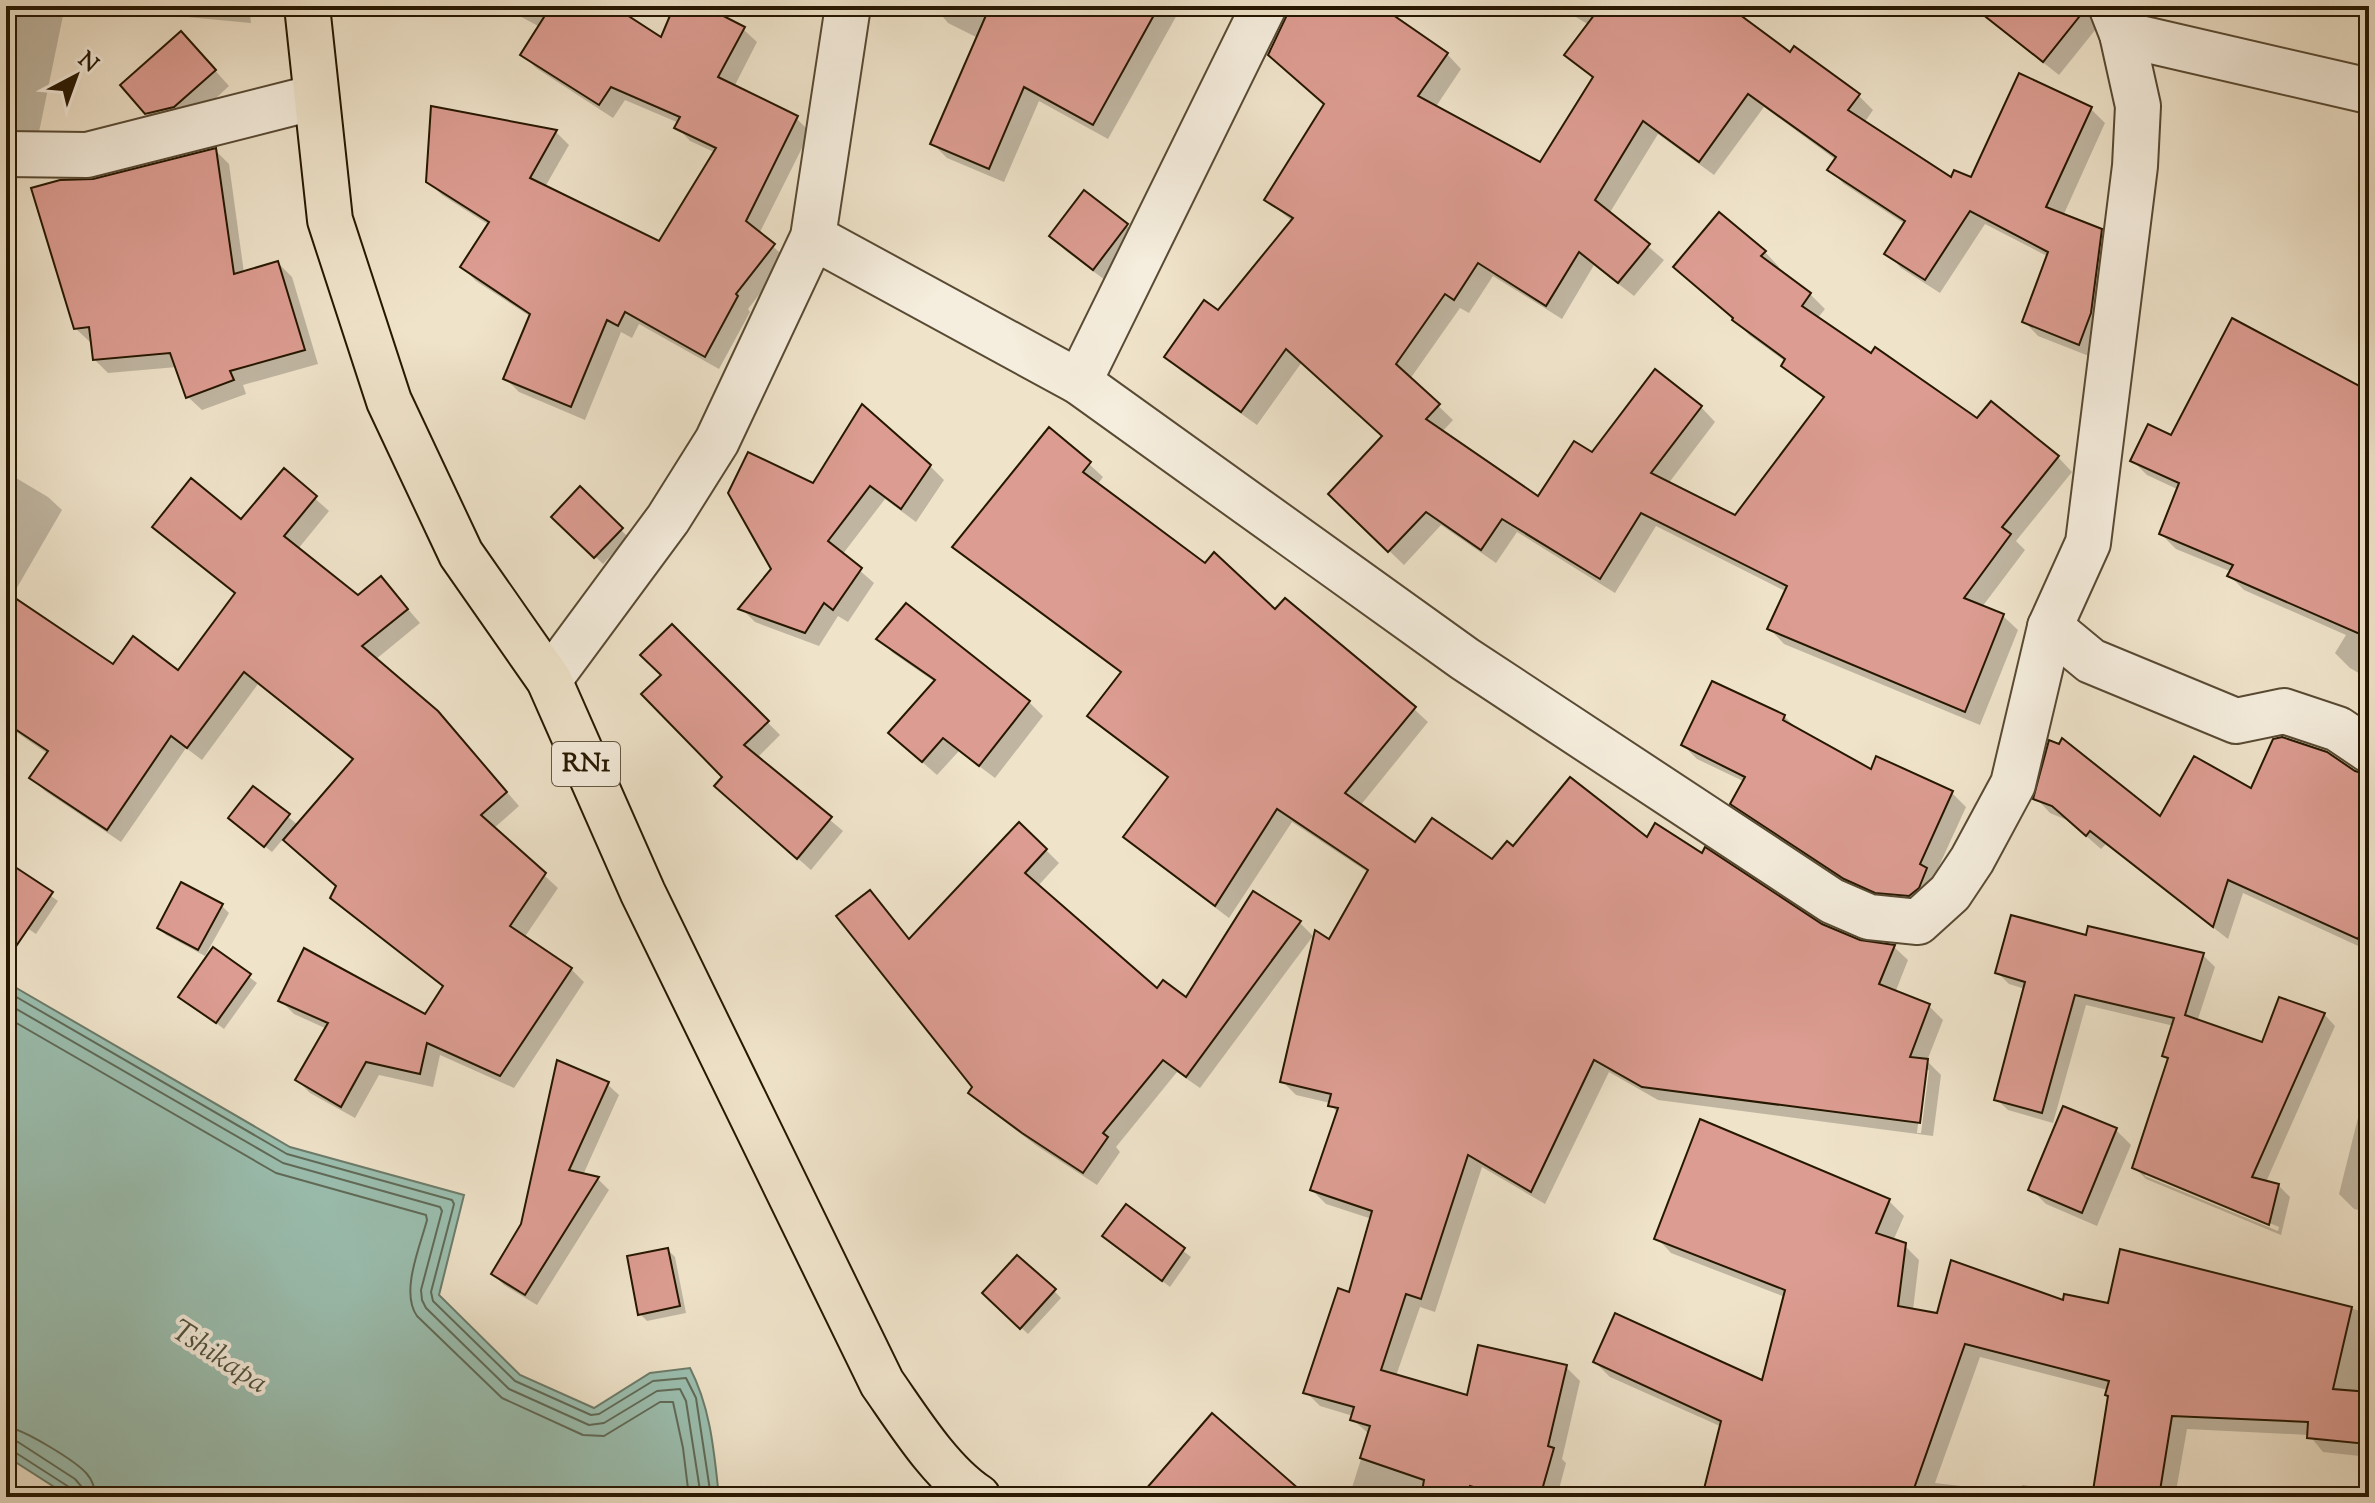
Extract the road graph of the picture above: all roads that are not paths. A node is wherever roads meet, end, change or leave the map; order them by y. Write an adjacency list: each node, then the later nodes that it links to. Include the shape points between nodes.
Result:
1 (307, 6): 6 (highway, RN1)
2 (848, 6): 8 (street)
3 (1264, 6): 9 (street)
4 (2117, 20): 5 (street); 10 (street, via 2138,106 2135,166 2088,543)
5 (2369, 91)
6 (316, 97): 7 (street, via 87,155); 11 (highway, RN1, via 330,220 389,401 461,554)
7 (6, 154)
8 (813, 237): 9 (street); 11 (street, via 717,441 668,519)
9 (1079, 382): 10 (street, via 1465,659 1765,859 1832,901 1869,917 1918,922 1950,893 1972,860 2013,784)
10 (2050, 627): 12 (street, via 2091,661 2236,721 2284,711 2338,729)
11 (549, 680): 13 (highway, RN1, via 643,893 882,1383 921,1438)
12 (2369, 750)
13 (978, 1497)

